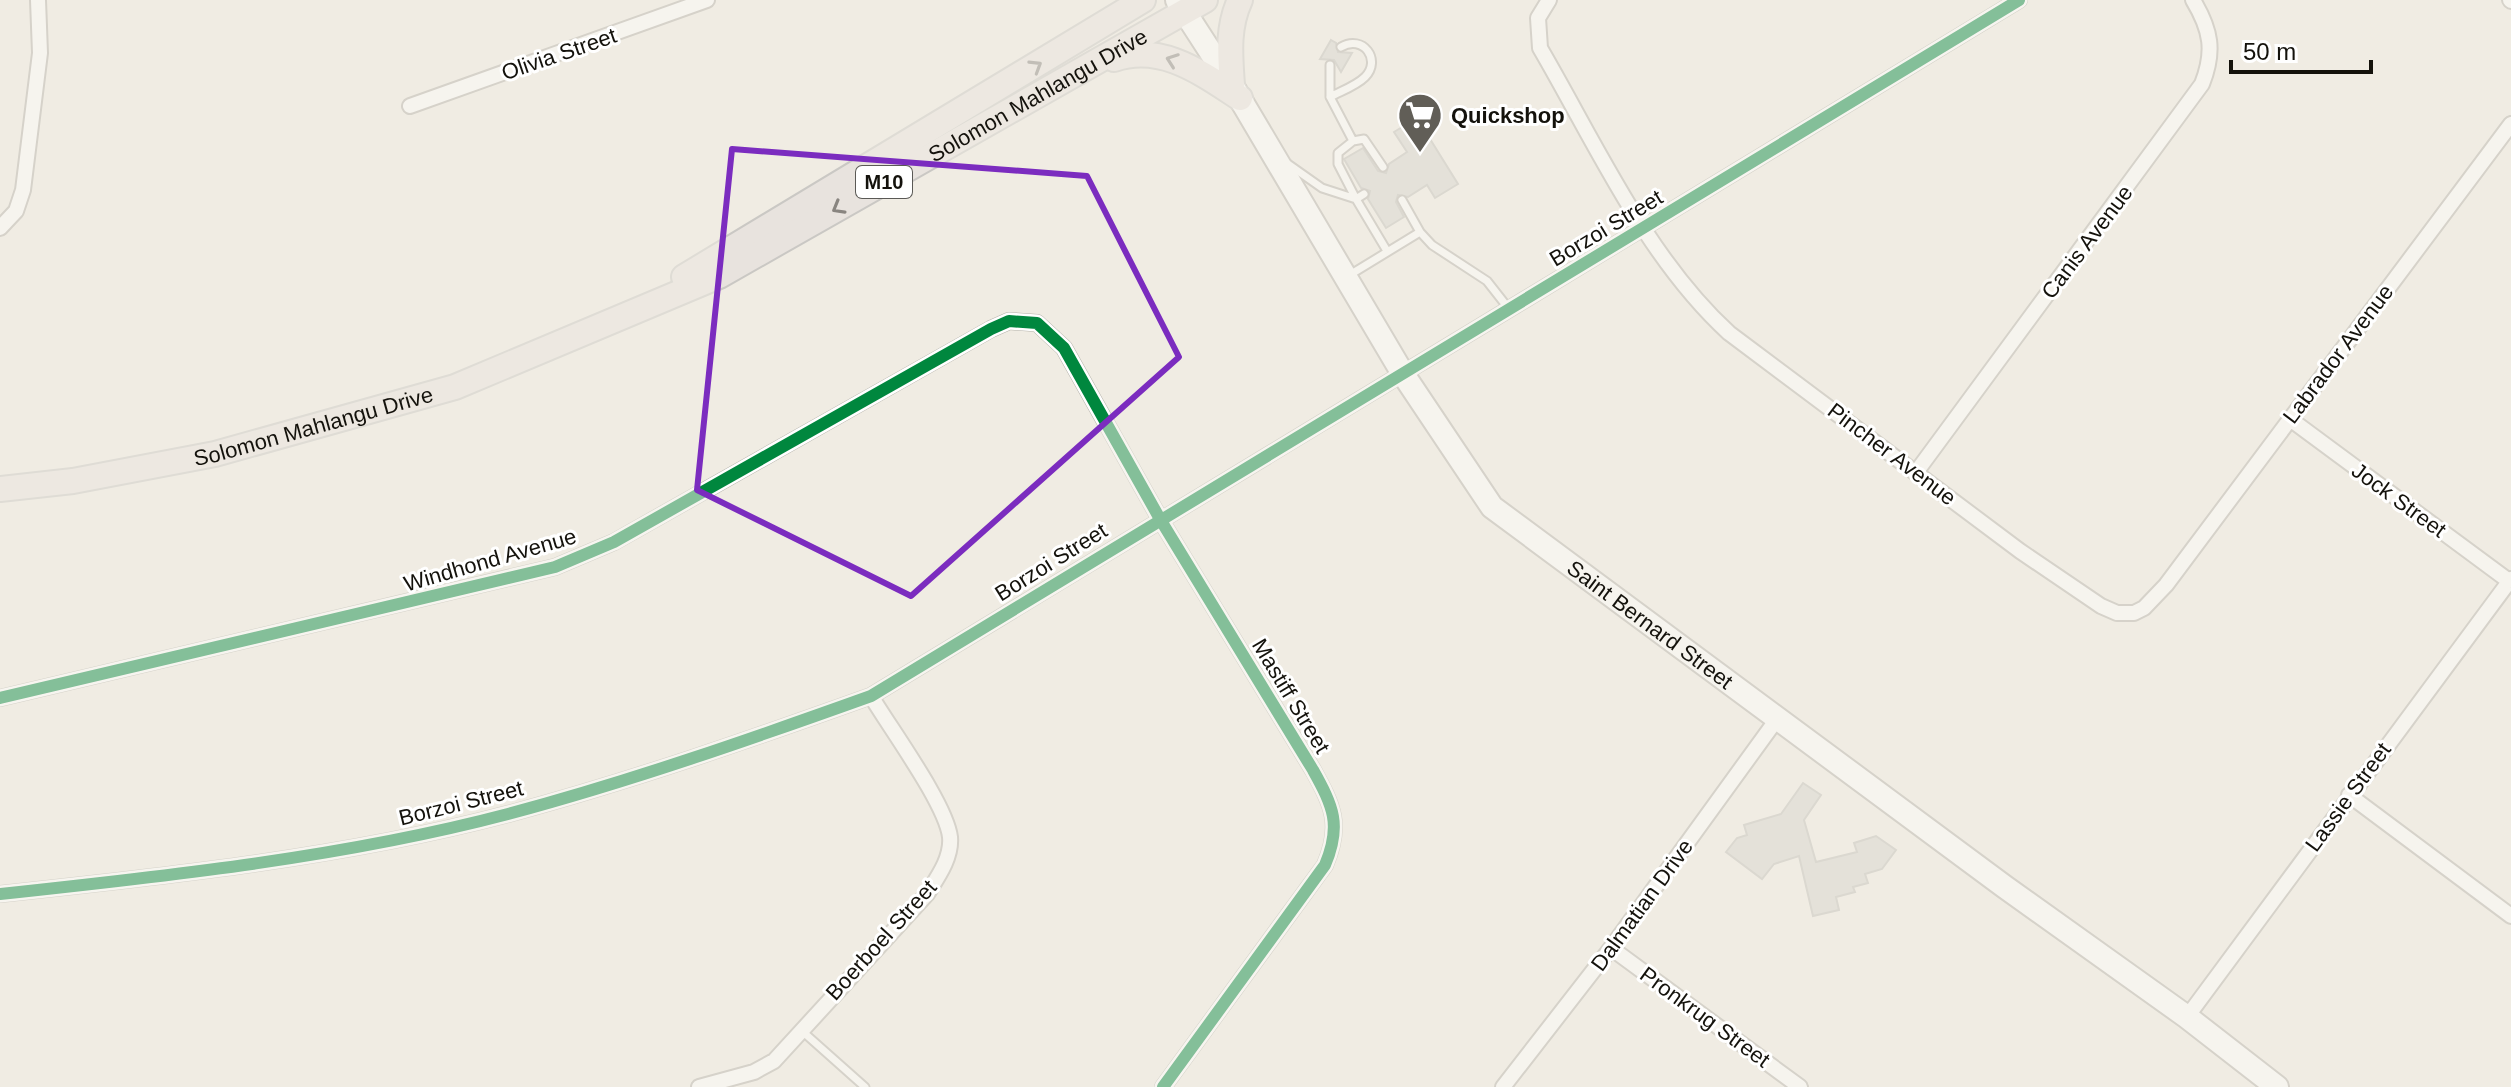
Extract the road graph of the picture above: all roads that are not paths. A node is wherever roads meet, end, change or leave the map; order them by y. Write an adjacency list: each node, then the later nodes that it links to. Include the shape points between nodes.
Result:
1 (38, 0): 22 (street, via 40,53 23,190 16,211)
2 (707, 0): 14 (street, Olivia Street)
3 (1143, 0): 28 (main road, Solomon Mahlangu Drive / M10, one-way to 3)
4 (1240, 0): 12 (main road, via 1229,50)
5 (1549, 0): 23 (street, Pincher Avenue, via 1538,18 1540,48)
6 (2019, 0): 23 (street, Borzoi Street)
7 (2193, 0): 32 (street, Canis Avenue, via 2212,45 2202,84)
8 (1189, 4): 11 (main road, Solomon Mahlangu Drive / M10); 12 (street, Saint Bernard Street)
9 (1341, 47): 13 (lane, via 1361,43 1371,62 1365,77)
10 (1330, 65): 13 (lane)
11 (1076, 73): 12 (main road, one-way to 11, via 1177,61 1140,52); 28 (main road, Solomon Mahlangu Drive / M10, one-way to 28, via 719,276)
12 (1236, 92): 17 (street, Saint Bernard Street)
13 (1330, 97): 16 (lane)
14 (410, 106)
15 (2511, 124): 31 (street, Labrador Avenue)
16 (1353, 141): 18 (lane, via 1364,139); 20 (lane, via 1337,159)
17 (1272, 153): 20 (lane, via 1322,188); 26 (street, Saint Bernard Street)
18 (1383, 167)
19 (1364, 194): 20 (lane)
20 (1356, 199): 25 (lane)
21 (1402, 200): 24 (lane)
22 (0, 228)
23 (1645, 229): 27 (street, Borzoi Street); 32 (street, Pincher Avenue, via 1704,310 1729,333)
24 (1420, 232): 25 (lane); 27 (lane, via 1481,276)
25 (1387, 251): 26 (lane)
26 (1346, 277): 30 (street, Saint Bernard Street)
27 (1509, 309): 30 (street, Borzoi Street)
28 (612, 318): 33 (main road, Solomon Mahlangu Drive, via 455,387 367,414 215,454)
29 (1037, 323): 34 (street, Mastiff Street, via 1064,348); 38 (street, Windhond Avenue, via 1009,321 991,329 614,542 555,567)
30 (1403, 374): 34 (street, Borzoi Street); 39 (street, Saint Bernard Street, via 1492,507)
31 (2290, 419): 35 (street, Jock Street); 36 (street, Labrador Avenue)
32 (1917, 471): 36 (street, Pincher Avenue, via 2101,606 2134,613)
33 (0, 489)
34 (1160, 519): 37 (street, Borzoi Street); 48 (street, Mastiff Street, via 1323,789 1336,833 1325,865)
35 (2510, 580): 40 (street, Lassie Street)
36 (2166, 585)
37 (871, 696): 41 (street, Borzoi Street, via 725,749 508,814 386,841); 45 (street, Boerboel Street, via 942,813 950,838 948,856 927,894)
38 (0, 698)
39 (1777, 719): 43 (street, Dalmatian Drive); 44 (street, Saint Bernard Street)
40 (2349, 795): 42 (street); 44 (street, Lassie Street)
41 (0, 894)
42 (2511, 916)
43 (1611, 948): 49 (street, Dalmatian Drive); 50 (street, Pronkrug Street)
44 (2187, 1017): 51 (street, Saint Bernard Street)
45 (802, 1031): 46 (street, Boerboel Street, via 774,1061 754,1072); 47 (lane)
46 (699, 1087)
47 (865, 1087)
48 (1163, 1087)
49 (1503, 1087)
50 (1800, 1087)
51 (2277, 1087)

